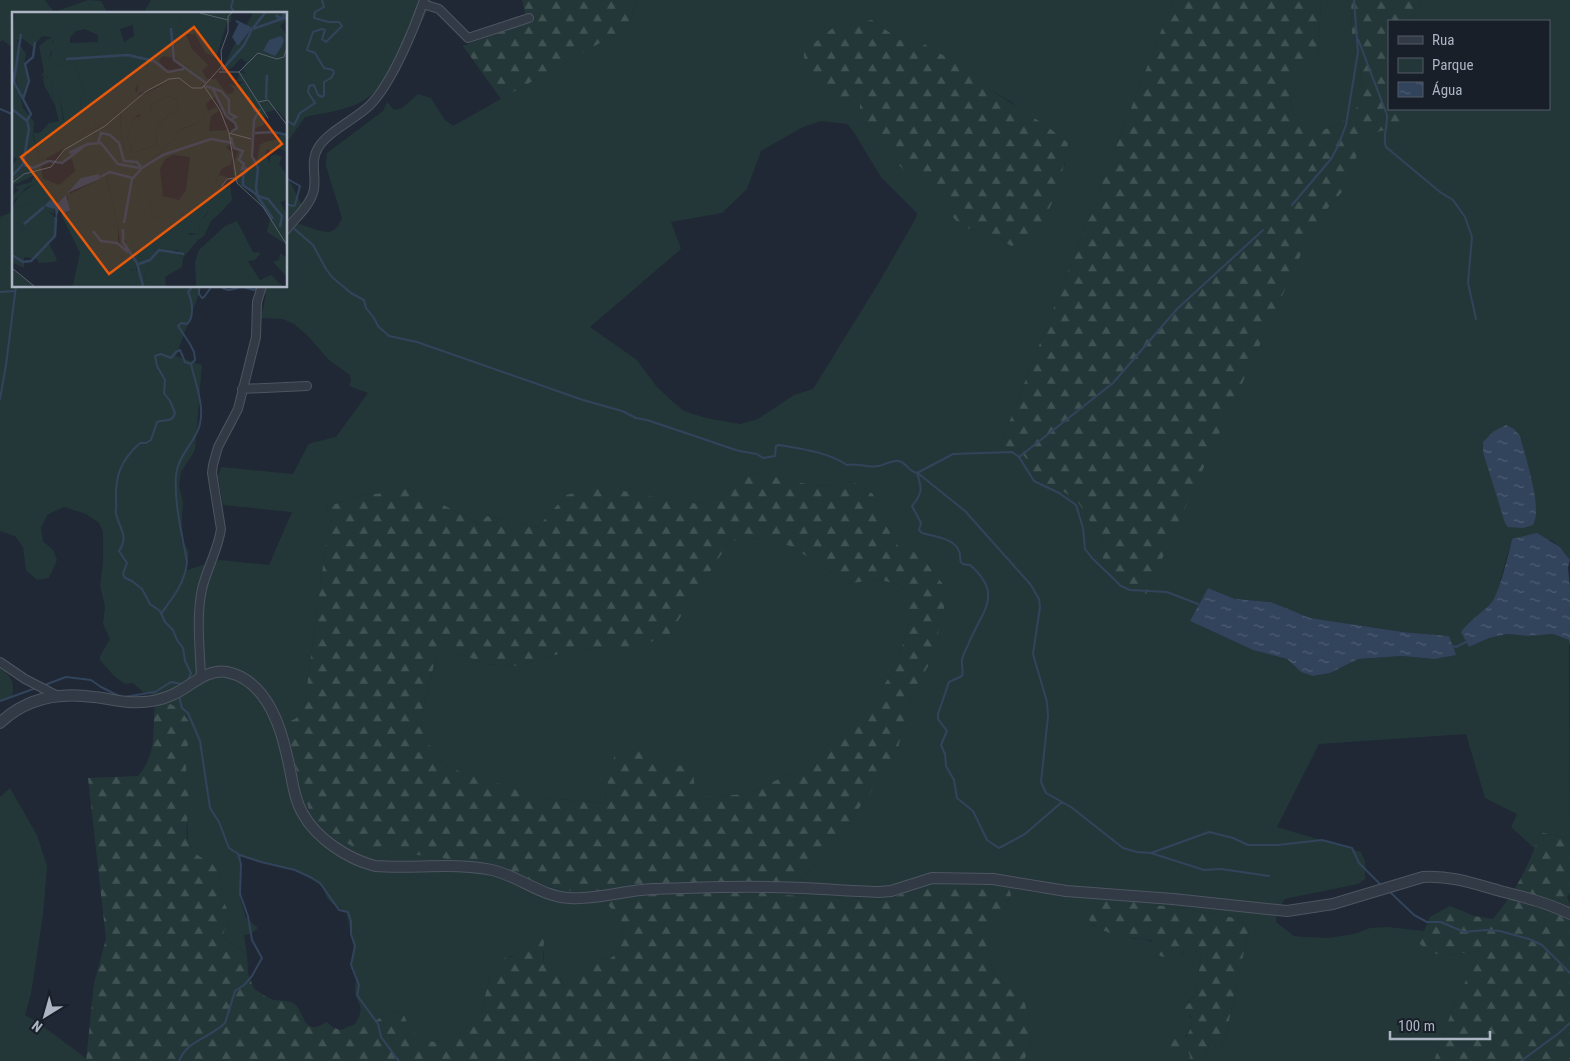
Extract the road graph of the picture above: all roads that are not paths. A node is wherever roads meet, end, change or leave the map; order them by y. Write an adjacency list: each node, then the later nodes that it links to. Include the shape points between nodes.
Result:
1 (423, 2): 2 (street, via 438,9 468,38); 3 (street, via 400,59 379,94 316,150 313,193)
2 (529, 18)
3 (288, 228)
4 (259, 288): 6 (street, via 258,326)
5 (307, 386): 6 (street)
6 (242, 389): 8 (street, via 238,409 218,447 213,465 221,529 200,598)
7 (0, 662): 9 (street)
8 (201, 678): 9 (street, via 172,695 147,702); 11 (street, via 224,672 254,686 275,716 294,790 310,825 349,856 375,866 493,870 569,898 649,890 748,887 880,892 932,878 948,878 993,879 1066,892 1287,911 1333,904 1423,877 1438,876 1542,902)
9 (56, 695): 10 (street, via 40,698 10,713)
10 (0, 723)
11 (1570, 914)

